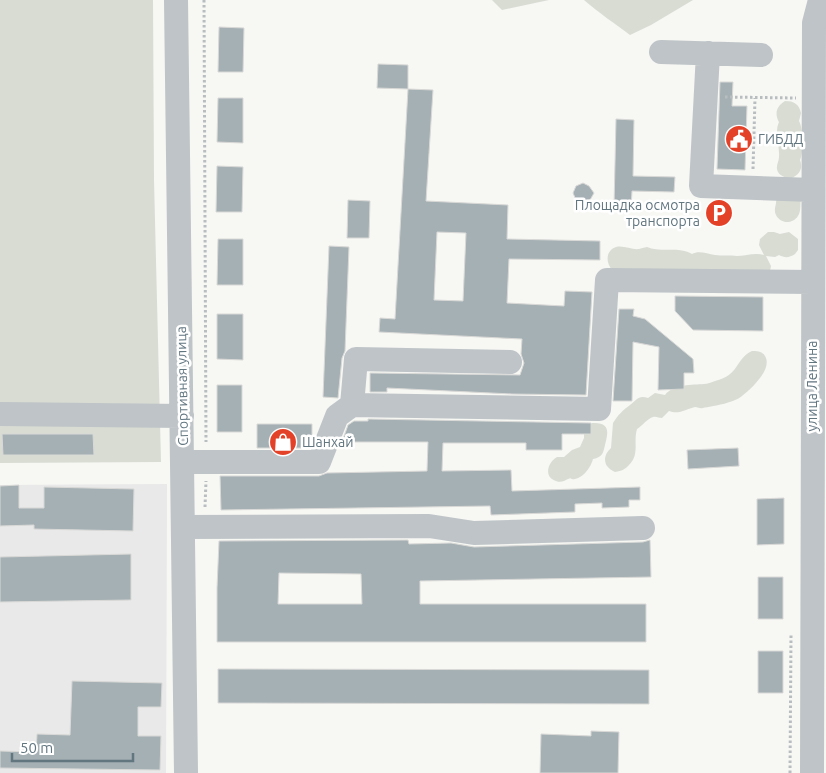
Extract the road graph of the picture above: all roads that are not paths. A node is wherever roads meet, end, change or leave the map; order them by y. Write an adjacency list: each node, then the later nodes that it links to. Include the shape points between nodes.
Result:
1 (176, 0): 12 (street, Спортивная улица)
2 (820, 0): 3 (street, улица Ленина)
3 (820, 27): 7 (street, улица Ленина)
4 (661, 52): 5 (street)
5 (708, 53): 6 (street); 7 (street, via 701,186)
6 (762, 55)
7 (813, 190): 8 (street, улица Ленина)
8 (812, 282): 10 (street, via 607,280 599,409); 17 (street, улица Ленина)
9 (510, 362): 10 (street, via 356,359)
10 (352, 405): 13 (street, via 336,416 319,462)
11 (0, 414): 12 (street)
12 (182, 416): 13 (street, Спортивная улица)
13 (182, 462): 14 (street, Спортивная улица)
14 (194, 527): 15 (street, via 429,526 474,534); 16 (street, Спортивная улица)
15 (643, 528)
16 (186, 773)
17 (812, 773)

